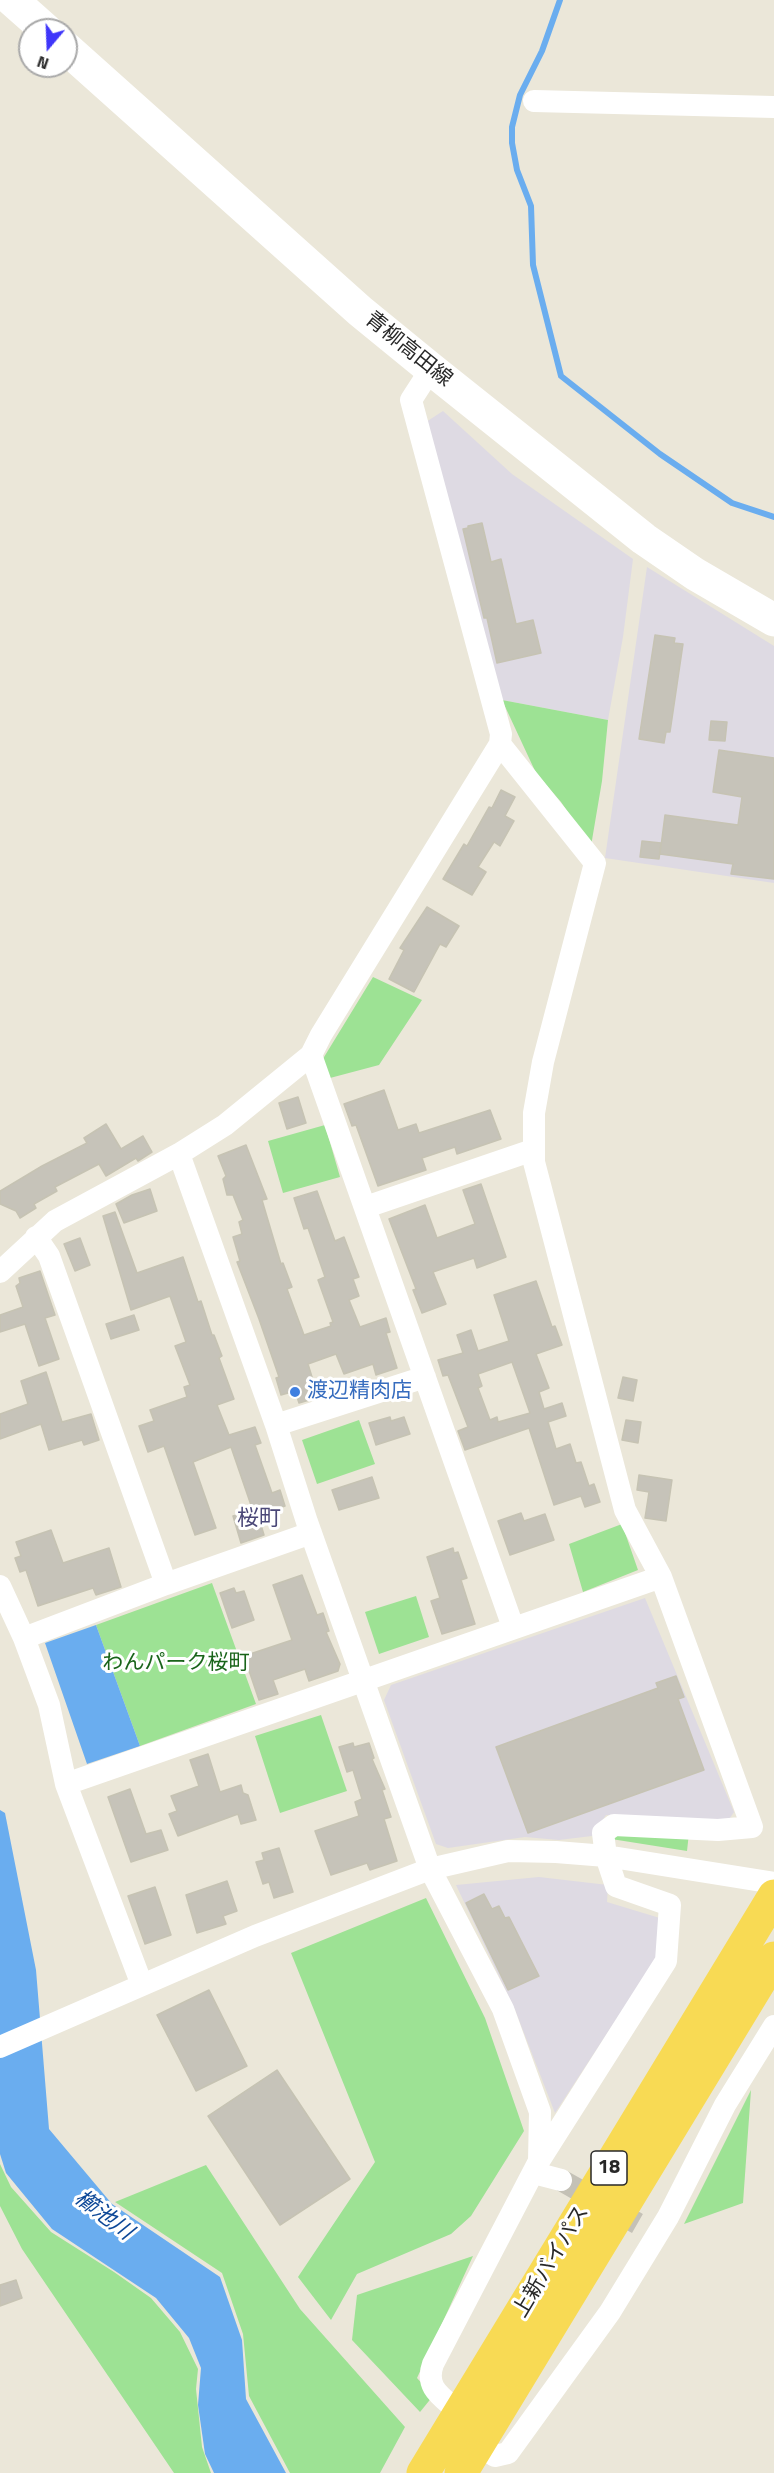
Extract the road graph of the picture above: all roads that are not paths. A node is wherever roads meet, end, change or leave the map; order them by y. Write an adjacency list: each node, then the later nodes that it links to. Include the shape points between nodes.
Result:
1 (12, 0): 2 (main road)
2 (32, 18)
3 (78, 59): 6 (main road, 青柳高田線, via 360,311)
4 (534, 102): 5 (street)
5 (774, 107)
6 (431, 369): 7 (main road, 青柳高田線, via 644,539); 8 (street, via 411,400)
7 (774, 620)
8 (501, 744): 9 (street); 10 (street, via 595,863 543,1062 534,1113)
9 (311, 1055): 11 (street, via 225,1125); 12 (street)
10 (533, 1150): 12 (street); 18 (street, via 625,1510)
11 (179, 1154): 13 (street, via 56,1221); 16 (street)
12 (366, 1207): 15 (street)
13 (36, 1237): 14 (street); 19 (street, via 49,1256)
14 (0, 1272)
15 (425, 1377): 16 (street); 21 (street)
16 (276, 1425): 17 (street)
17 (311, 1533): 19 (street); 23 (street)
18 (661, 1577): 21 (street); 25 (street, via 752,1827 718,1830 614,1825 603,1833)
19 (166, 1584): 22 (street)
20 (0, 1586): 22 (street)
21 (513, 1627): 23 (street)
22 (24, 1638): 24 (street, via 49,1705)
23 (362, 1680): 24 (street); 26 (street)
24 (66, 1784): 30 (street)
25 (606, 1856): 26 (street, via 508,1851); 27 (street); 33 (street, via 616,1886 670,1905 666,1961)
26 (429, 1869): 30 (street, via 255,1936); 33 (street, via 503,2008 540,2112)
27 (774, 1883)
28 (774, 1896): 35 (highway, 上新バイパス / 18)
29 (774, 1958): 36 (highway, 上新バイパス / 18)
30 (142, 1985): 32 (street)
31 (774, 2026): 36 (street, via 725,2105 668,2217 646,2234 610,2312 510,2451)
32 (0, 2047)
33 (537, 2167): 34 (street); 35 (street, via 431,2369 429,2380)
34 (561, 2180)
35 (452, 2426): 37 (highway, 上新バイパス / 18)
36 (469, 2461)
37 (423, 2473)

